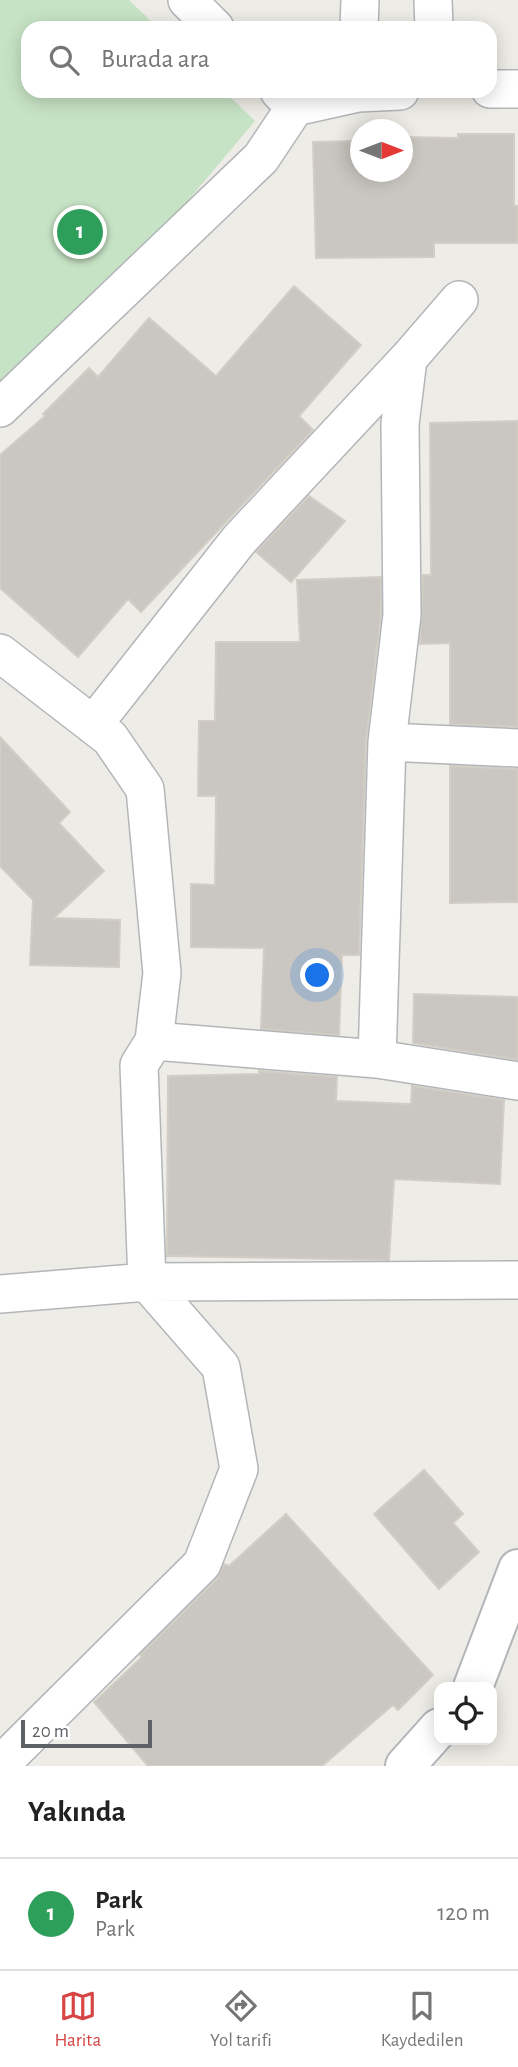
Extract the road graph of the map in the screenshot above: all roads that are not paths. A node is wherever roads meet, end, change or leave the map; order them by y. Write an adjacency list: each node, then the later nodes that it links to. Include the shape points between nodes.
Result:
1 (187, 0): 4 (street)
2 (360, 0): 5 (street)
3 (433, 0): 6 (street)
4 (208, 21)
5 (359, 21)
6 (434, 21)
7 (497, 89): 8 (street)
8 (518, 89)
9 (287, 99): 12 (street, via 261,158)
10 (459, 300): 11 (street)
11 (408, 359): 14 (street, via 239,540); 15 (street, via 400,424 402,615)
12 (0, 408)
13 (0, 653): 14 (street)
14 (93, 725): 17 (street, via 110,738 145,789 162,973)
15 (387, 742): 16 (street); 18 (street)
16 (518, 748)
17 (155, 1041): 18 (street); 21 (street, via 139,1065)
18 (377, 1059): 19 (street)
19 (518, 1081)
20 (518, 1280): 21 (street)
21 (147, 1282): 22 (street); 26 (street, via 221,1367 239,1469 202,1564)
22 (0, 1294)
23 (518, 1569): 24 (street)
24 (475, 1682)
25 (434, 1734): 27 (street)
26 (0, 1765)
27 (405, 1766)

